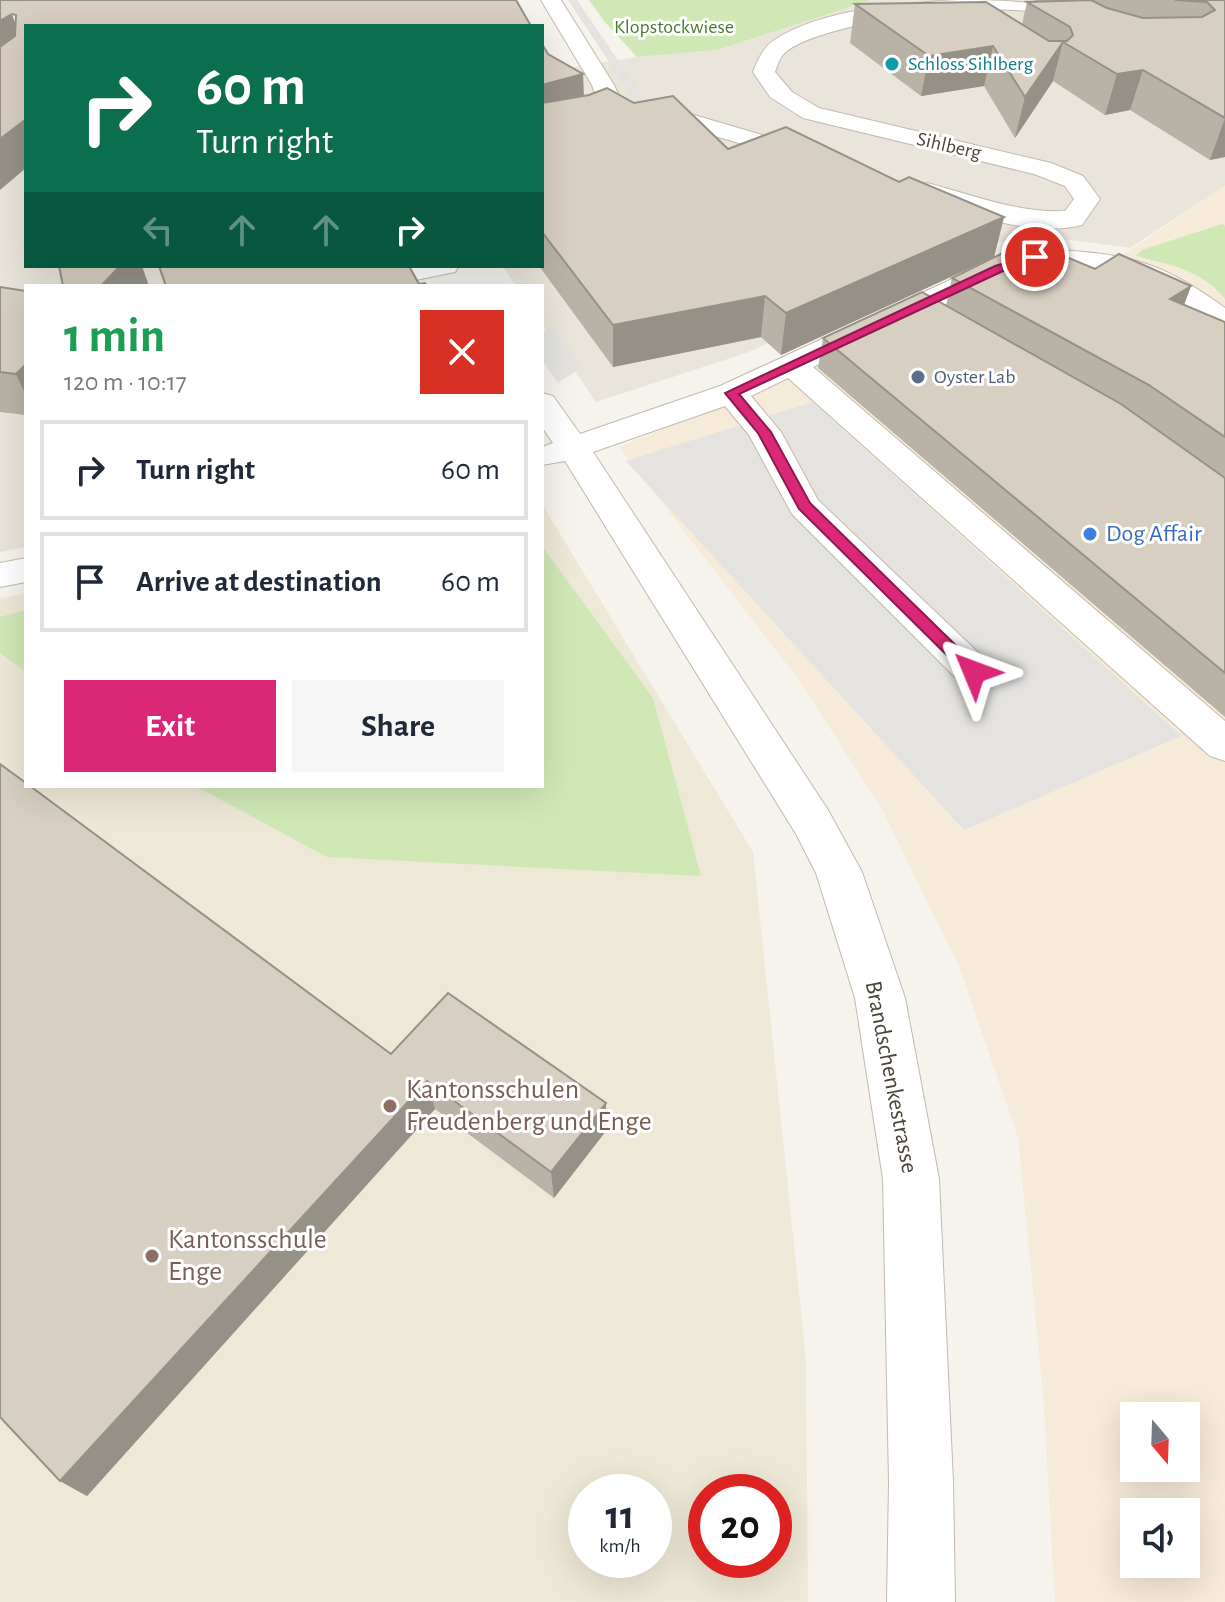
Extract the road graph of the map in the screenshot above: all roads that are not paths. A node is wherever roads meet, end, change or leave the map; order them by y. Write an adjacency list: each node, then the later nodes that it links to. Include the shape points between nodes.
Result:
1 (551, 0): 5 (street, via 611,100)
2 (945, 6): 3 (street); 4 (street, Sihlberg, via 1040,7); 8 (street, Sihlberg, via 890,11 794,37 778,47 764,72 770,86 811,113 1042,168 1074,181 1087,199 1073,219 1047,221 1015,218)
3 (976, 25)
4 (1099, 36)
5 (603, 115): 6 (street); 7 (street, via 694,122)
6 (544, 132)
7 (829, 162)
8 (905, 185)
9 (435, 268): 10 (street)
10 (353, 284)
11 (1225, 322): 12 (street, via 1178,287 1147,272 1108,261 1035,257 999,268 930,314)
12 (791, 364): 13 (street); 19 (street)
13 (731, 393): 15 (street); 18 (street, via 764,432 804,506)
14 (544, 410): 15 (street, Brandschenkestrasse)
15 (557, 453): 20 (street, Brandschenkestrasse, via 610,501 812,822 839,872 880,998 911,1179)
16 (24, 570): 17 (street)
17 (0, 575)
18 (974, 672)
19 (1225, 745)
20 (921, 1602)

